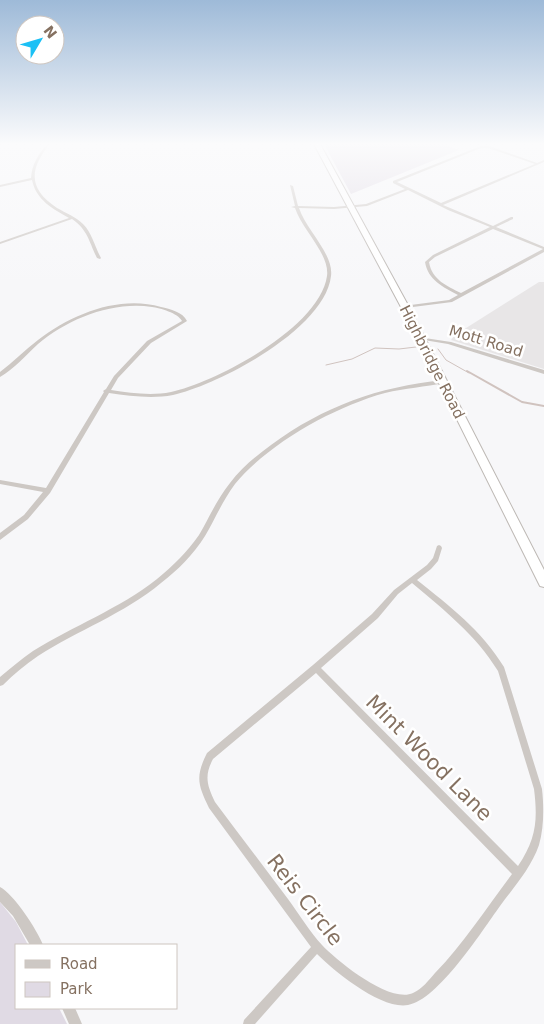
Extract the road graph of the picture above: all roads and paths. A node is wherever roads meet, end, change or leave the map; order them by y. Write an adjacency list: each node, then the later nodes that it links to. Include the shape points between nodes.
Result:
1 (40, 192): 10 (street, via 45,201)
2 (291, 192): 9 (street)
3 (342, 192): 8 (highway, Highbridge Road)
4 (400, 192): 8 (street, via 374,203)
5 (414, 192): 7 (street)
6 (470, 192): 7 (street)
7 (442, 204): 12 (street)
8 (349, 206): 9 (street); 17 (highway, Highbridge Road)
9 (295, 207): 22 (street, via 319,242 329,269 328,283 304,321 258,355 187,390 150,395)
10 (72, 218): 13 (street); 15 (street, via 86,230)
11 (512, 218): 12 (street)
12 (494, 227): 14 (street); 16 (street, via 427,262 428,270 437,282)
13 (0, 242)
14 (544, 249): 16 (street)
15 (99, 258)
16 (461, 296): 17 (street, via 445,303)
17 (404, 307): 18 (highway, Highbridge Road)
18 (420, 338): 19 (street, Mott Road, via 448,342); 21 (highway, Highbridge Road)
19 (544, 372)
20 (0, 375): 22 (street, via 46,336 104,309 146,305 168,309 183,317 185,321 149,342 128,362)
21 (443, 382): 28 (highway, Highbridge Road); 30 (street, via 391,390 347,404 264,452 234,481 202,536 177,565 96,622 31,656)
22 (106, 391): 24 (street)
23 (0, 482): 24 (street)
24 (48, 491): 25 (street, via 26,517)
25 (0, 537)
26 (439, 548): 27 (street, Reis Circle, via 436,559)
27 (413, 580): 29 (street, Reis Circle, via 396,592 375,616); 31 (street, Reis Circle, via 471,630 501,670 538,789 541,809 535,846)
28 (544, 582)
29 (316, 668): 31 (street, Mint Wood Lane); 34 (street, Reis Circle, via 210,756 202,778 212,806)
30 (0, 682)
31 (518, 873): 34 (street, Reis Circle, via 478,928 434,981 414,999 403,1001 388,997 358,981)
32 (0, 894): 33 (street, via 17,912)
33 (36, 944)
34 (317, 947): 37 (street)
35 (68, 1009): 36 (street)
36 (76, 1024)
37 (248, 1024)

